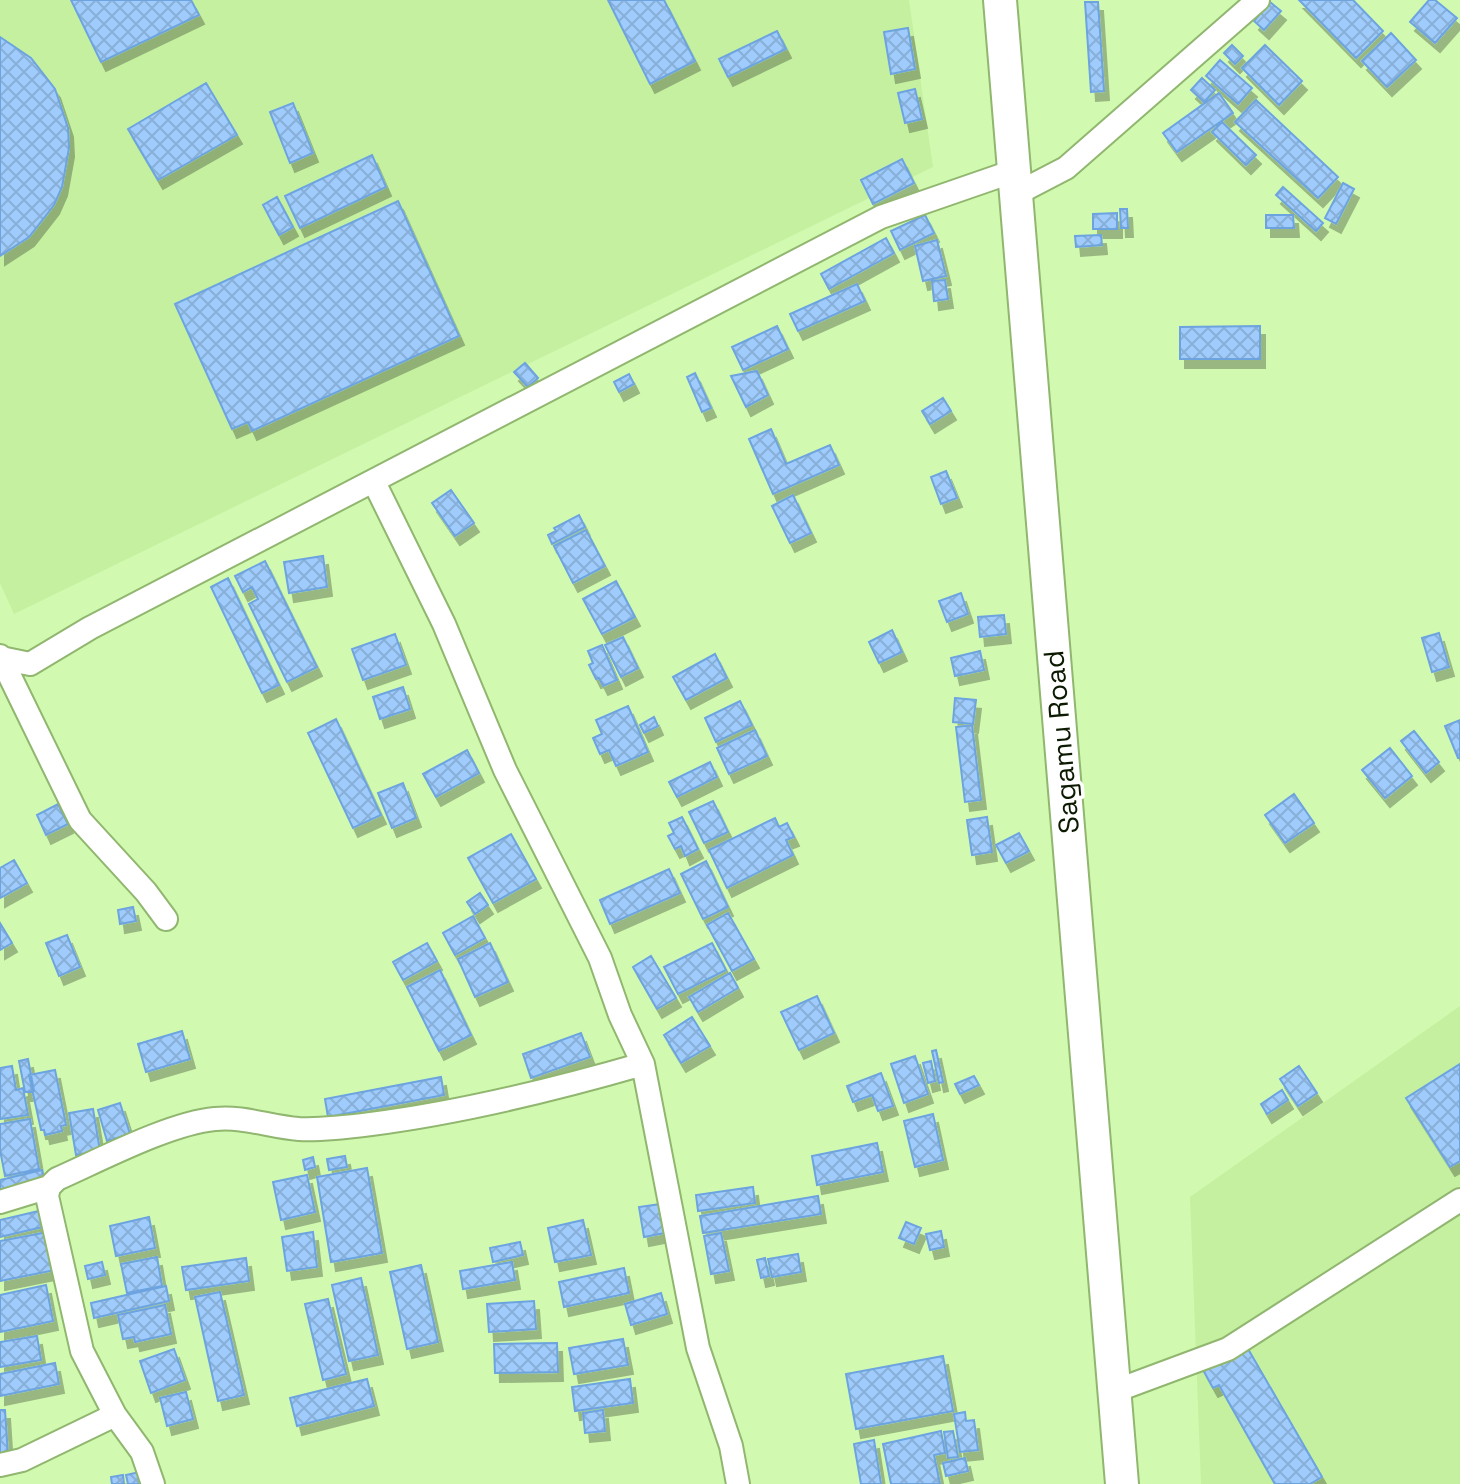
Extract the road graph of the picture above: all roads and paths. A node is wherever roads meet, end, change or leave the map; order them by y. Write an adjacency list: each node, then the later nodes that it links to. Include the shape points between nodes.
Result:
1 (1000, 0): 3 (highway, Sagamu Road)
2 (1258, 0): 3 (street, via 1066,168)
3 (1015, 183): 4 (street, via 881,217); 11 (highway, Sagamu Road)
4 (374, 482): 5 (street, via 30,664); 7 (street, via 444,624 505,770 600,958)
5 (1, 657): 6 (street, via 80,820)
6 (166, 919)
7 (643, 1064): 8 (street, via 540,1094 373,1124 299,1129 213,1119 169,1130); 15 (street, via 698,1348 731,1446)
8 (49, 1187): 10 (street); 12 (street, via 57,1250 82,1351)
9 (1460, 1200): 11 (street, via 1228,1349)
10 (0, 1202)
11 (1115, 1391): 16 (highway, Sagamu Road)
12 (115, 1415): 13 (street, via 22,1460); 14 (street, via 142,1452)
13 (0, 1465)
14 (153, 1484)
15 (738, 1484)
16 (1122, 1484)

